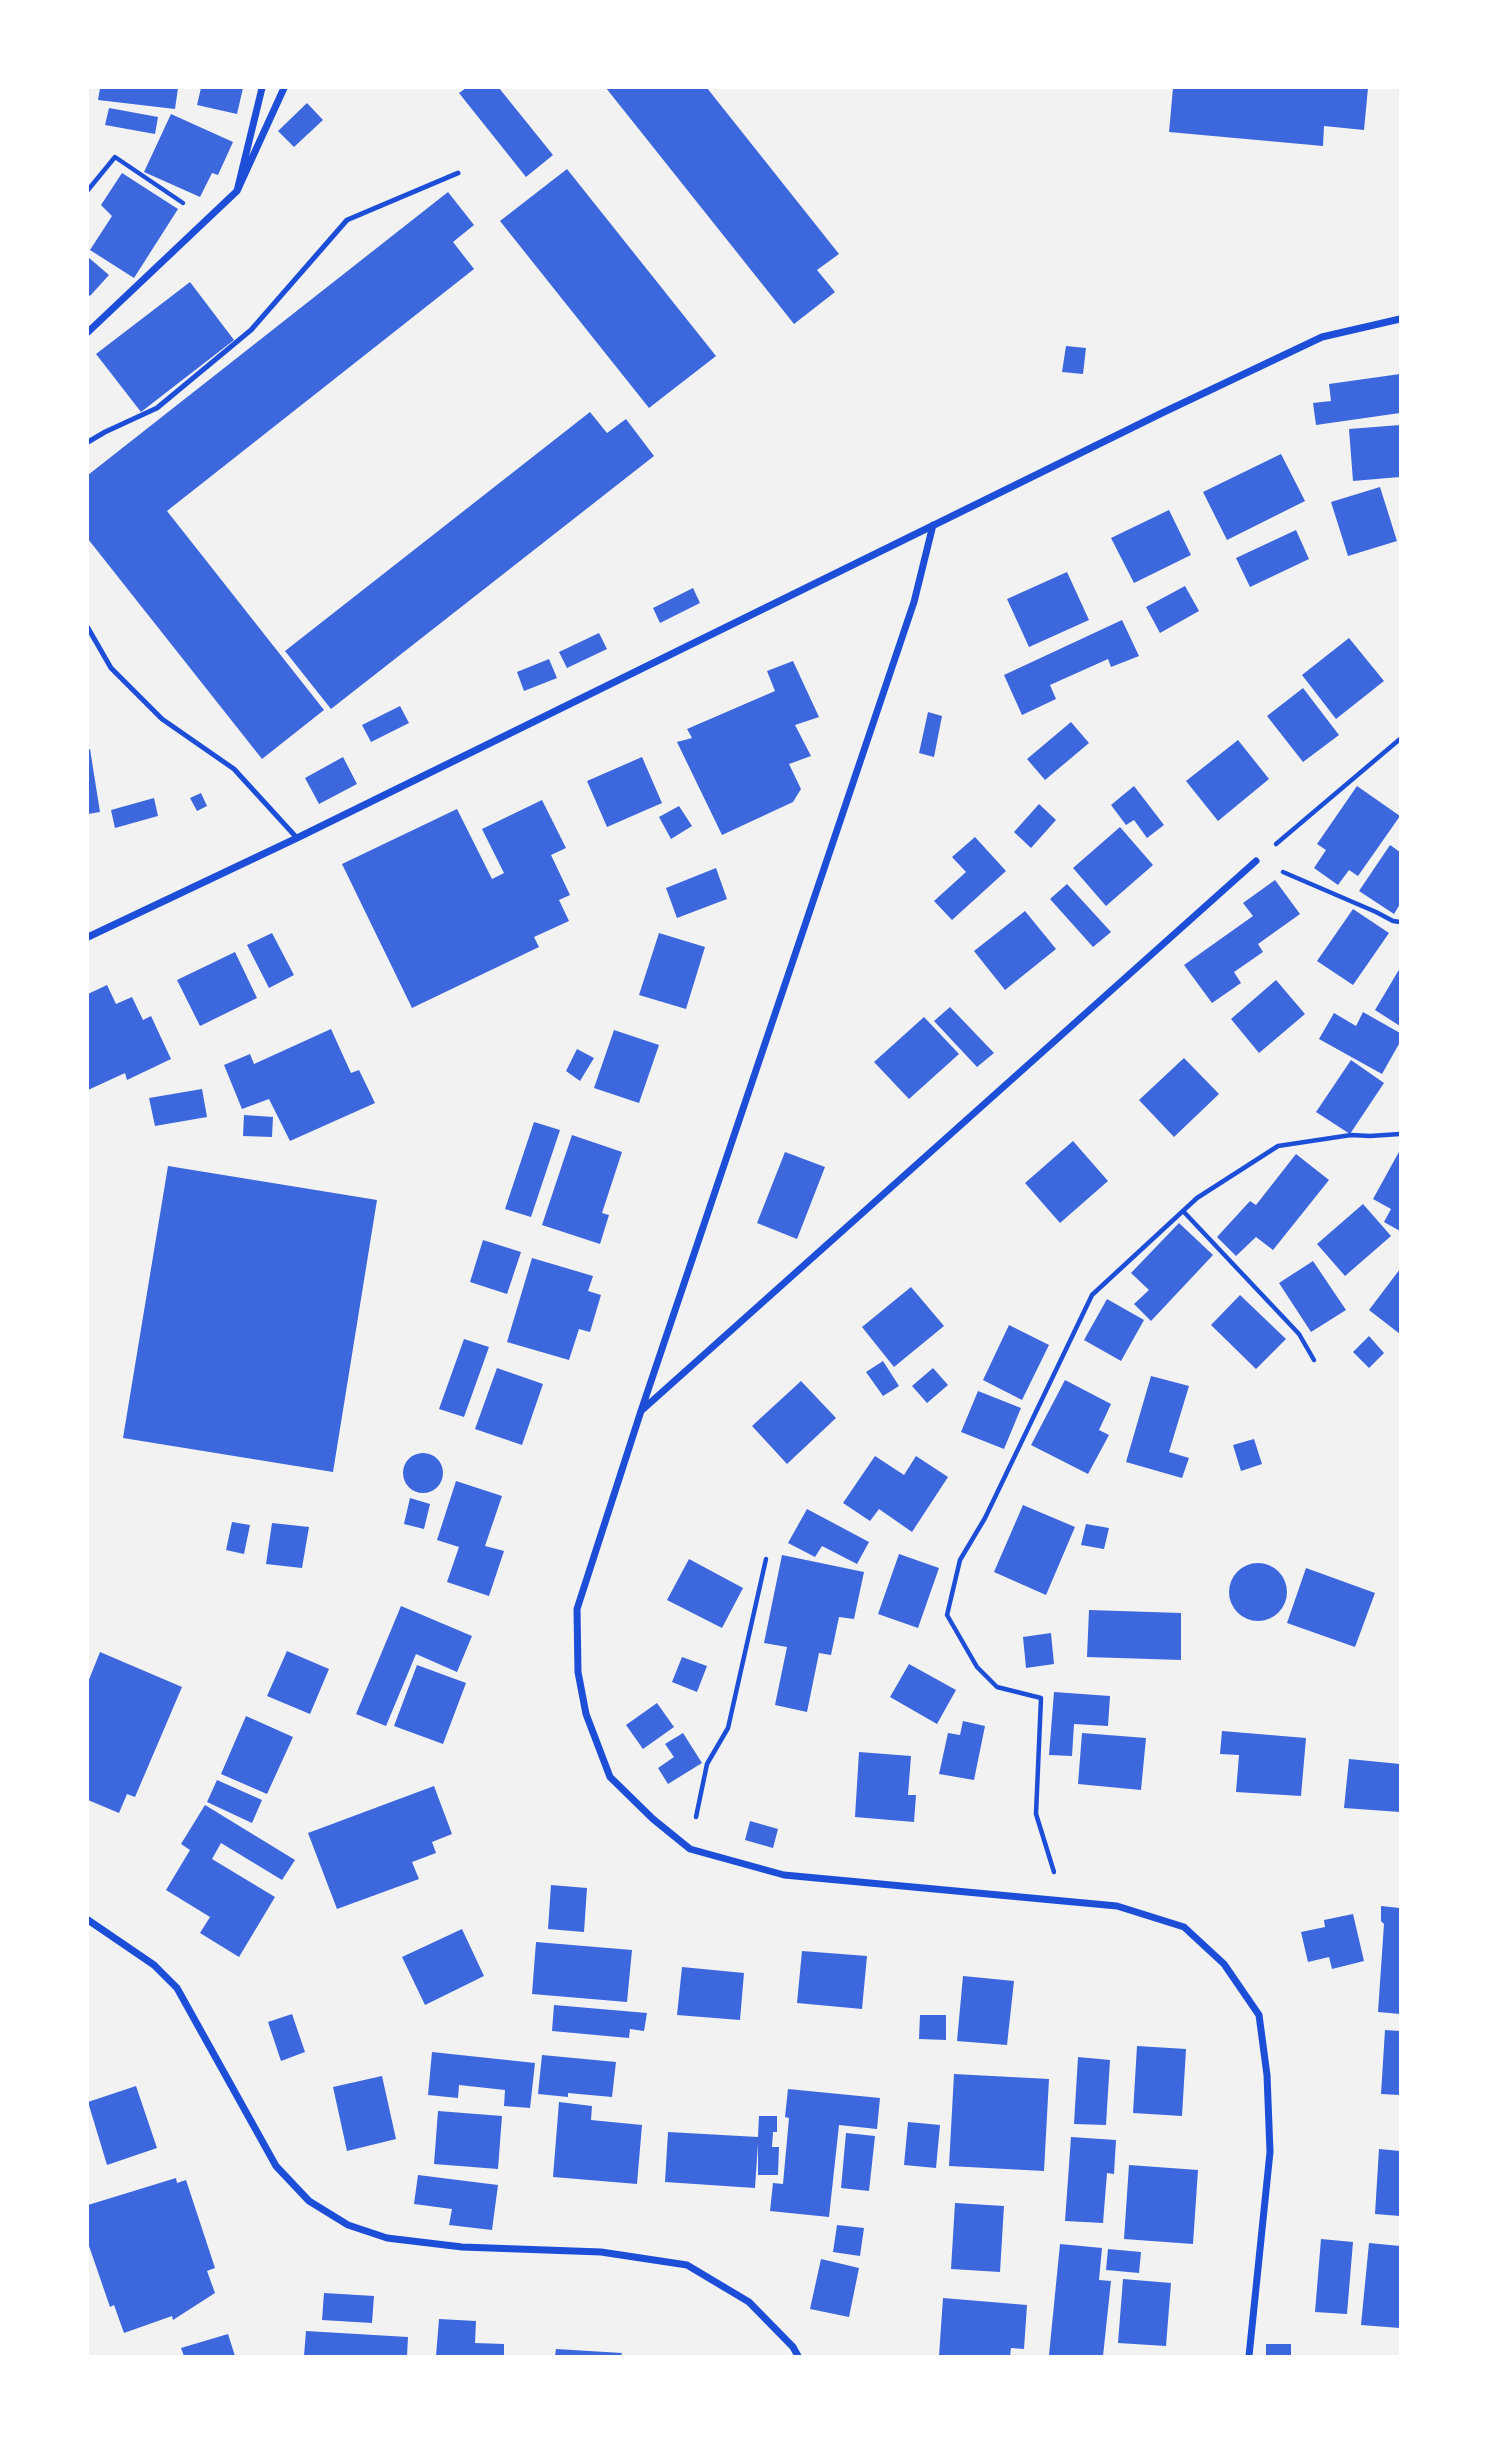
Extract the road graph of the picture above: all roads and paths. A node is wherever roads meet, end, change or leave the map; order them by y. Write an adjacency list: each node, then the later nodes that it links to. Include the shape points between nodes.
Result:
1 (262, 88): 5 (street)
2 (284, 88): 5 (street)
3 (458, 173): 9 (lane, via 347,220 251,330 157,408)
4 (88, 190): 6 (path, via 114,157)
5 (237, 191): 6 (street)
6 (207, 219): 8 (street)
7 (1401, 319): 10 (street, via 1322,337)
8 (88, 332)
9 (88, 442)
10 (933, 525): 13 (street); 20 (street, via 914,601)
11 (88, 628): 13 (lane, via 111,668 162,719 234,769)
12 (1401, 739): 14 (path)
13 (297, 838): 16 (street)
14 (1256, 861): 15 (path); 20 (street)
15 (1401, 922)
16 (88, 937)
17 (1401, 1134): 18 (path, via 1351,1135 1278,1146)
18 (1183, 1211): 19 (path, via 1299,1334); 23 (path, via 1092,1295 985,1518 960,1560 947,1615 977,1667 997,1687 1041,1698 1036,1814)
19 (1314, 1360)
20 (641, 1411): 22 (street, via 577,1609 578,1672 586,1714 610,1777)
21 (766, 1559): 22 (path, via 728,1728 707,1764)
22 (690, 1849): 23 (street, via 784,1875)
23 (1063, 1900): 26 (street, via 1117,1906 1184,1927 1224,1964 1259,2015 1270,2152)
24 (88, 1920): 25 (street, via 154,1965 177,1988 276,2166 309,2201 348,2225 387,2238 462,2247 601,2252 687,2265 749,2302)
25 (798, 2357)
26 (1249, 2357)

